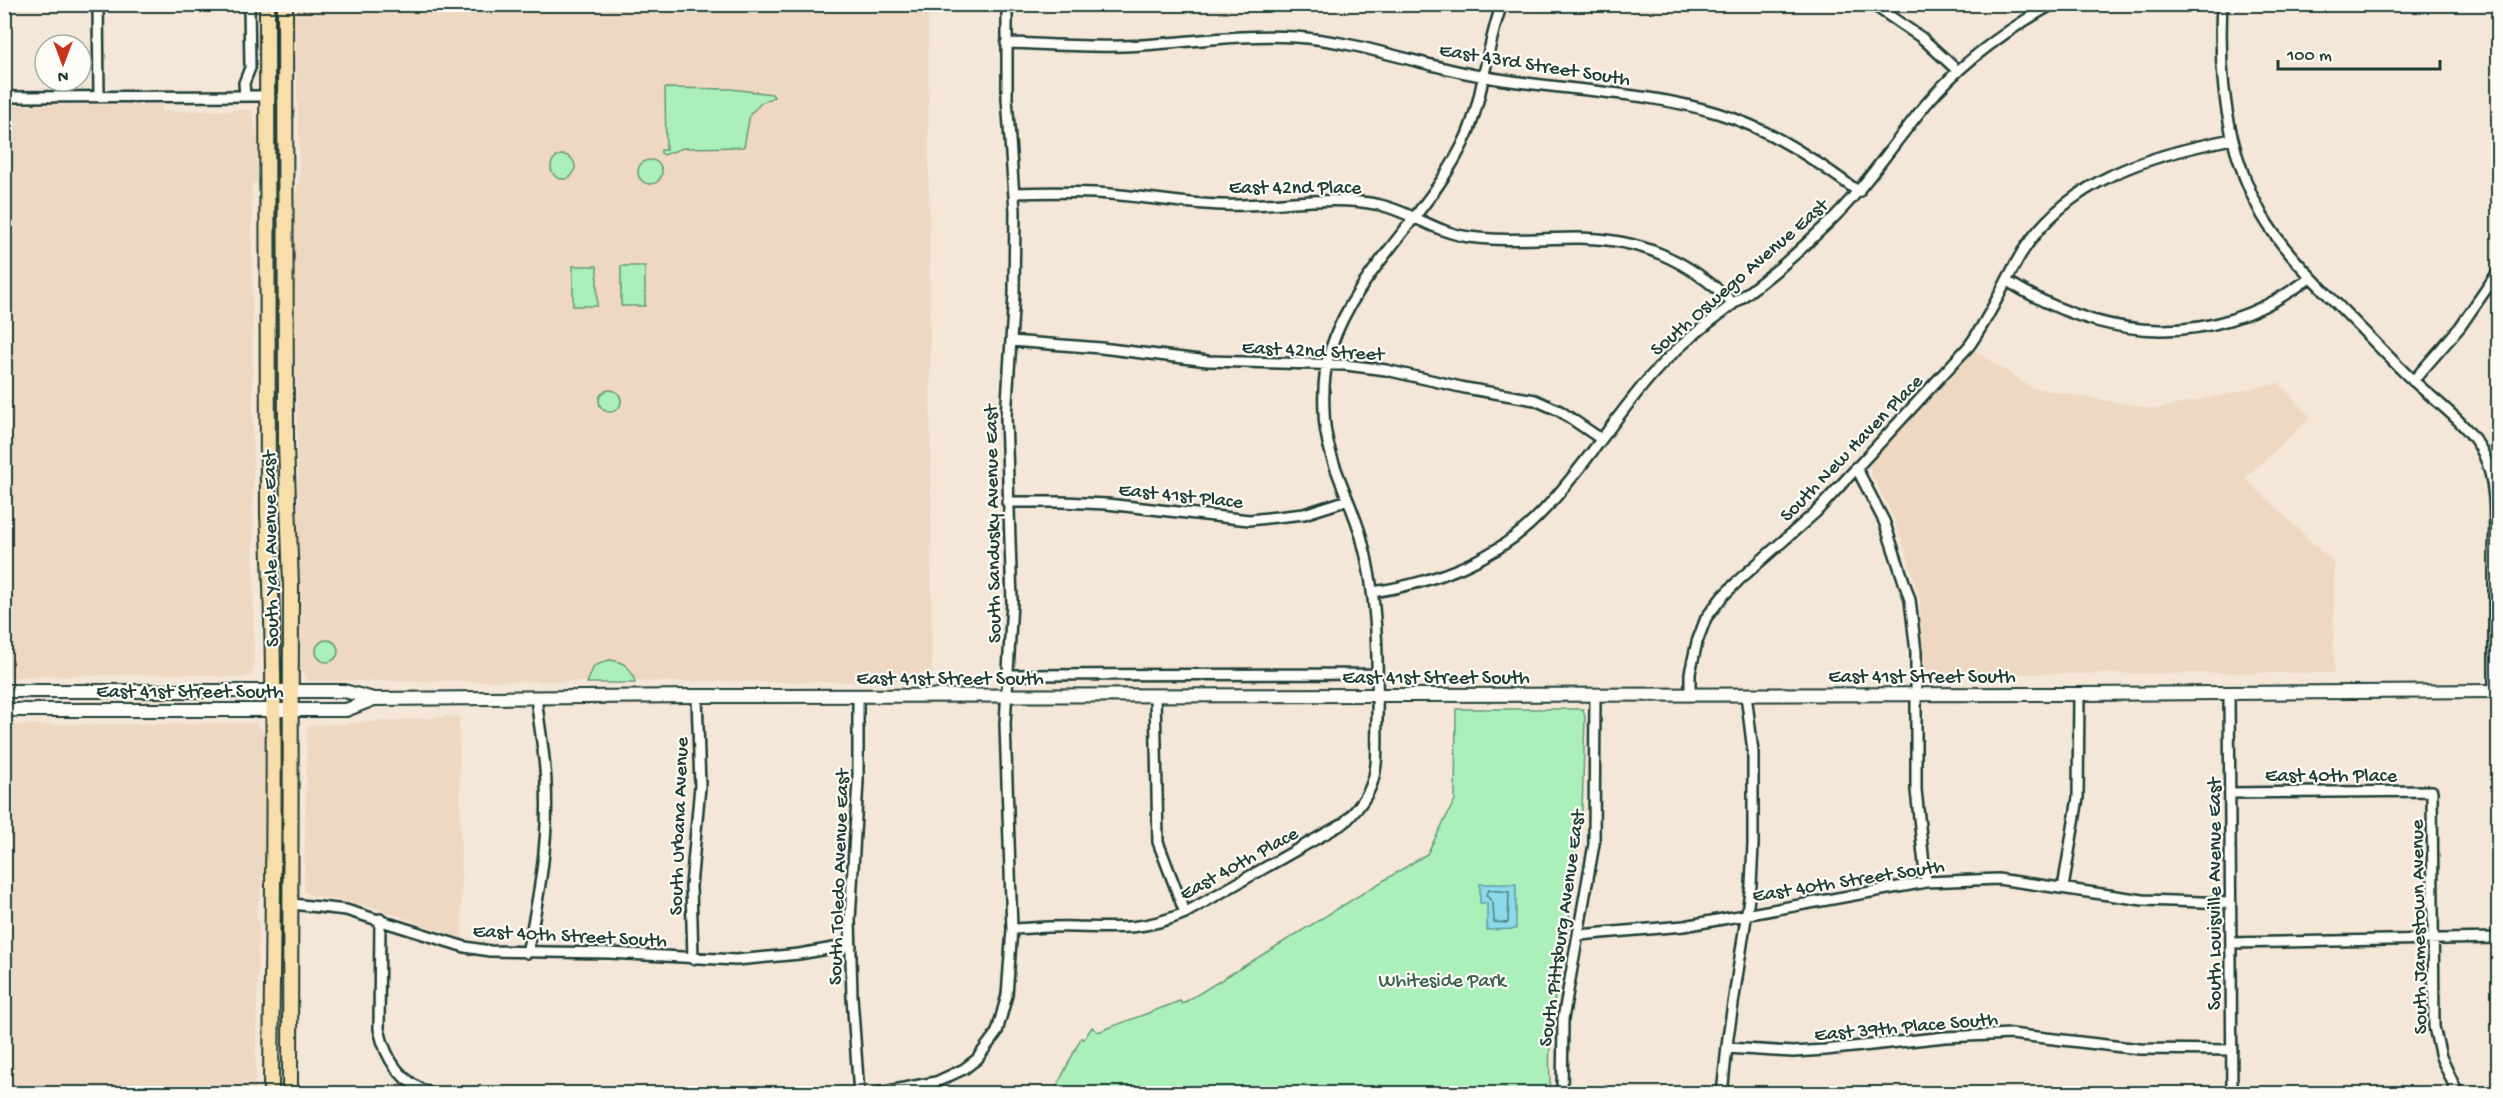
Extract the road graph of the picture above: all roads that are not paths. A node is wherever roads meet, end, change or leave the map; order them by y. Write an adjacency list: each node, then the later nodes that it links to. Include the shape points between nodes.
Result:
1 (98, 4): 13 (street)
2 (249, 4): 14 (street, via 250,68 244,83)
3 (267, 4): 15 (main road, South Yale Avenue East)
4 (285, 4): 17 (main road, South Yale Avenue East)
5 (1007, 4): 10 (street, South Sandusky Avenue East)
6 (1502, 4): 12 (street)
7 (1872, 4): 11 (street, via 1922,38)
8 (2053, 4): 11 (street, South Oswego Avenue East, via 2016,26)
9 (2222, 4): 18 (street, via 2221,63)
10 (1006, 43): 12 (street, East 43rd Street South, via 1121,46 1297,37); 20 (street, South Sandusky Avenue East)
11 (1958, 71): 19 (street, South Oswego Avenue East)
12 (1484, 77): 19 (street, East 43rd Street South, via 1629,95 1718,113 1778,138); 21 (street, via 1467,134)
13 (99, 96): 14 (street); 16 (street)
14 (245, 96): 15 (street)
15 (266, 96): 17 (main road); 29 (main road, South Yale Avenue East)
16 (4, 97)
17 (285, 98): 31 (main road, South Yale Avenue East)
18 (2232, 139): 23 (street, via 2262,215 2284,248); 24 (street, South New Haven Place, via 2139,162 2083,191 2041,228)
19 (1859, 192): 25 (street, South Oswego Avenue East, via 1774,273)
20 (1014, 193): 21 (street, East 42nd Place, via 1095,193 1220,205 1358,202 1380,205); 26 (street, South Sandusky Avenue East)
21 (1414, 218): 25 (street, East 42nd Place, via 1466,237 1629,243 1685,264); 27 (street, via 1352,301)
22 (2499, 272): 28 (street, via 2460,327)
23 (2311, 277): 24 (street, via 2287,295 2256,310 2213,324 2166,330 2125,328 2080,318); 28 (street)
24 (2007, 281): 32 (street, South New Haven Place, via 1969,346)
25 (1732, 302): 30 (street, South Oswego Avenue East, via 1651,376)
26 (1011, 341): 27 (street, East 42nd Street, via 1208,361); 34 (street, South Sandusky Avenue East, via 1006,417)
27 (1326, 364): 30 (street, East 42nd Street, via 1386,370 1535,400 1560,411); 33 (street, via 1325,428)
28 (2413, 381): 41 (street, via 2468,432 2483,452 2490,471 2494,505)
29 (268, 418): 31 (main road); 38 (main road, South Yale Avenue East)
30 (1601, 439): 35 (street, South Oswego Avenue East, via 1544,511 1500,548 1445,575)
31 (286, 444): 39 (main road, South Yale Avenue East)
32 (1856, 467): 43 (street, via 1884,520 1910,600); 48 (street, South New Haven Place, via 1816,512 1740,579 1706,618 1693,657)
33 (1348, 500): 34 (street, East 41st Place, via 1304,514 1249,520 1107,504); 35 (street)
34 (1007, 502): 37 (street, South Sandusky Avenue East, via 1012,602)
35 (1373, 592): 36 (street)
36 (1377, 674): 37 (street, East 41st Street South); 51 (street)
37 (1009, 675): 50 (street, South Sandusky Avenue East)
38 (272, 690): 39 (main road, East 41st Street South); 40 (main road, East 41st Street South); 56 (main road, South Yale Avenue East)
39 (291, 690): 54 (main road, East 41st Street South, via 344,691); 57 (main road, South Yale Avenue East)
40 (4, 691)
41 (2496, 691): 45 (main road, East 41st Street South)
42 (1746, 694): 43 (main road, East 41st Street South); 48 (main road, East 41st Street South); 65 (street, via 1755,804)
43 (1917, 694): 44 (main road, East 41st Street South); 60 (street, via 1917,790)
44 (2079, 694): 45 (main road, East 41st Street South); 61 (street, via 2078,798)
45 (2229, 694): 59 (street, South Louisville Avenue East)
46 (1155, 695): 50 (main road, East 41st Street South); 51 (main road, East 41st Street South); 64 (street, via 1158,842)
47 (1595, 695): 48 (main road, East 41st Street South); 51 (main road, East 41st Street South); 68 (street, South Pittsburg Avenue East, via 1594,844)
48 (1690, 695)
49 (697, 696): 52 (main road, East 41st Street South); 53 (main road, East 41st Street South); 74 (street, South Urbana Avenue, via 700,786 691,886)
50 (1007, 696): 53 (main road, East 41st Street South); 67 (street, South Sandusky Avenue East)
51 (1377, 696): 64 (street, East 40th Place, via 1372,783 1354,813 1329,832)
52 (536, 697): 54 (main road, East 41st Street South); 73 (street, via 546,783 546,827 543,870)
53 (858, 697): 72 (street, South Toledo Avenue East)
54 (374, 699): 57 (main road, East 41st Street South, via 346,710)
55 (4, 710): 56 (main road, East 41st Street South)
56 (272, 710): 57 (main road, East 41st Street South); 77 (main road, South Yale Avenue East)
57 (291, 710): 63 (main road, South Yale Avenue East)
58 (2432, 791): 59 (street, East 40th Place); 70 (street, South Jamestown Avenue)
59 (2230, 793): 62 (street, South Louisville Avenue East)
60 (1926, 882): 61 (street, East 40th Street South, via 1998,879); 65 (street, East 40th Street South)
61 (2063, 888): 62 (street, East 40th Street South, via 2143,900)
62 (2231, 903): 71 (street, South Louisville Avenue East)
63 (292, 904): 66 (street, East 40th Street South, via 346,910); 78 (main road, South Yale Avenue East)
64 (1185, 914): 67 (street, East 40th Place, via 1163,923 1127,929)
65 (1746, 914): 68 (street, East 40th Street South, via 1655,930); 75 (street)
66 (380, 919): 73 (street, East 40th Street South, via 465,947); 79 (street, via 382,1046 396,1071)
67 (1012, 928): 81 (street, South Sandusky Avenue East, via 1007,995 997,1032 977,1059 936,1082)
68 (1579, 935): 82 (street, South Pittsburg Avenue East, via 1562,1033)
69 (2499, 938): 70 (street)
70 (2432, 940): 71 (street); 85 (street, South Jamestown Avenue, via 2437,1042)
71 (2231, 943): 76 (street, South Louisville Avenue East)
72 (851, 945): 74 (street, East 40th Street South, via 735,960); 80 (street, South Toledo Avenue East)
73 (527, 953): 74 (street, East 40th Street South, via 609,952)
74 (693, 959)
75 (1727, 1048): 76 (street, East 39th Place South, via 1793,1052 2011,1034 2140,1049); 83 (street)
76 (2232, 1050): 84 (street, South Louisville Avenue East)
77 (271, 1094)
78 (290, 1094)
79 (432, 1094)
80 (859, 1094)
81 (873, 1094)
82 (1562, 1094)
83 (1722, 1094)
84 (2232, 1094)
85 (2458, 1094)

